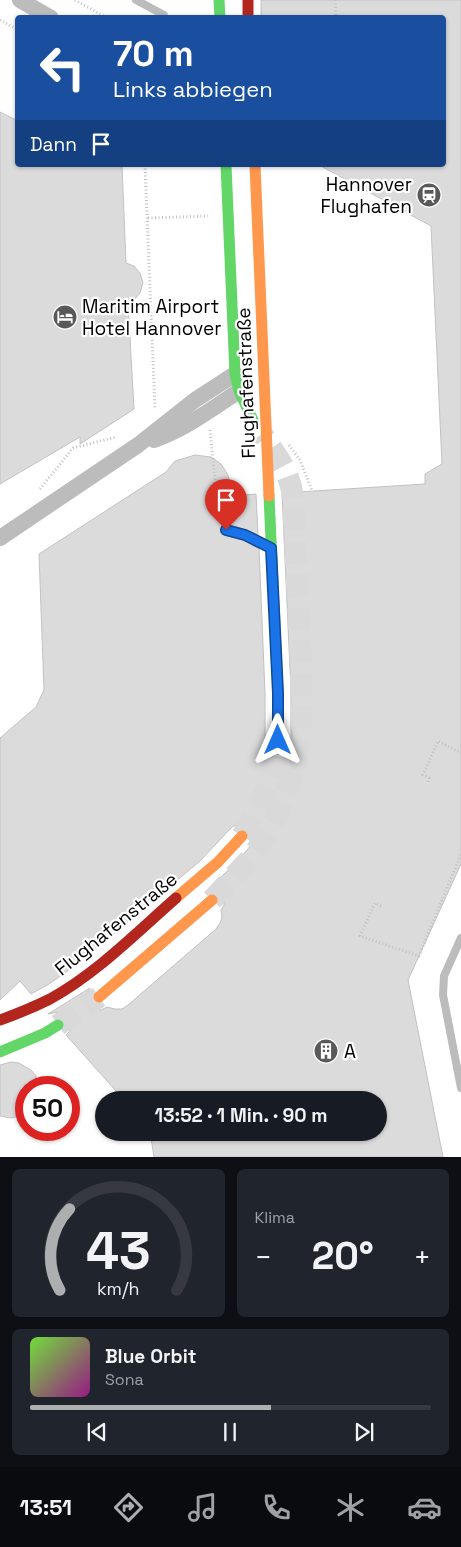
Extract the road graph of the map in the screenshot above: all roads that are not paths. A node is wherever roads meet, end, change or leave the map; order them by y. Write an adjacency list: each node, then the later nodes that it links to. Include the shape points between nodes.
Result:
1 (20, 0): 5 (street)
2 (136, 0): 6 (lane)
3 (219, 0): 7 (main road)
4 (248, 0): 8 (main road)
5 (46, 15)
6 (164, 15)
7 (220, 15)
8 (248, 15)
9 (226, 167): 11 (main road, Flughafenstraße)
10 (255, 167): 17 (main road, Flughafenstraße, bridge)
11 (235, 374): 12 (main road, Flughafenstraße); 14 (street, via 195,400)
12 (239, 391): 13 (main road, Flughafenstraße); 14 (street, via 167,435)
13 (253, 420)
14 (138, 445): 16 (street)
15 (226, 530): 17 (lane)
16 (0, 538)
17 (271, 548): 18 (main road, Flughafenstraße, bridge)
18 (278, 749)
19 (242, 836): 23 (main road, Flughafenstraße, via 226,855 88,972 56,995)
20 (212, 900): 22 (main road)
21 (461, 938): 26 (lane, via 444,976 443,995)
22 (99, 998)
23 (0, 1020)
24 (58, 1025): 25 (main road, via 36,1038)
25 (0, 1052)
26 (461, 1088)

